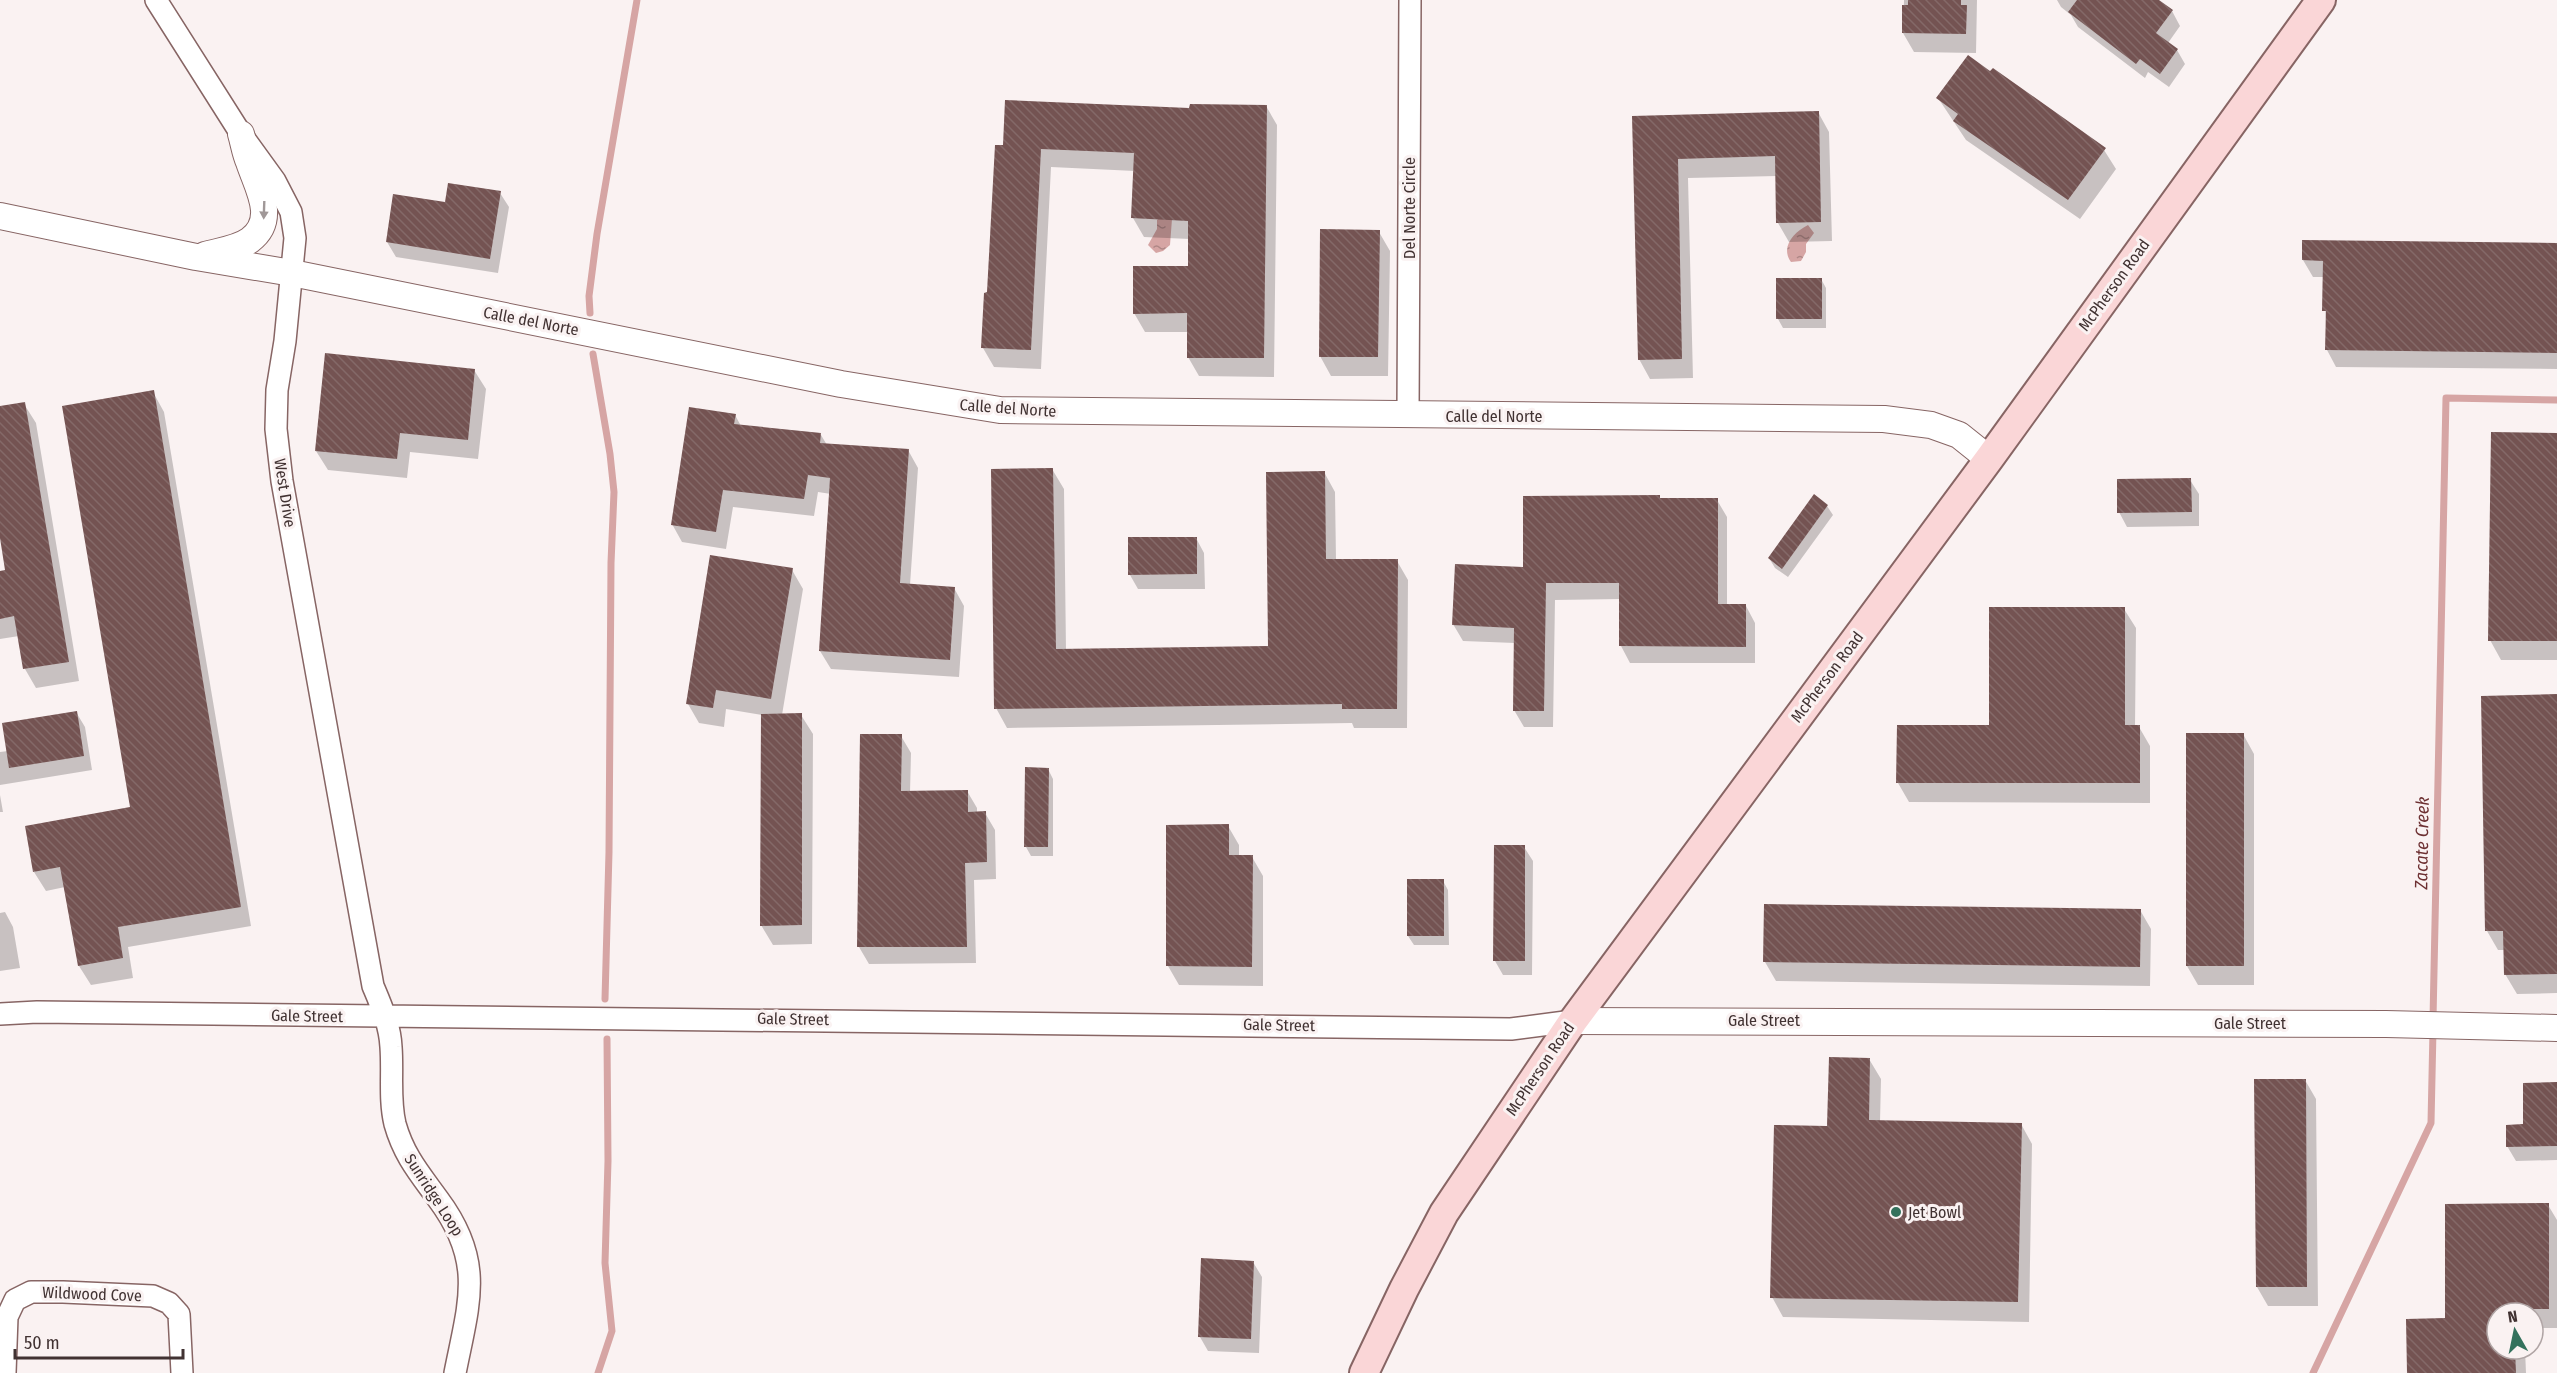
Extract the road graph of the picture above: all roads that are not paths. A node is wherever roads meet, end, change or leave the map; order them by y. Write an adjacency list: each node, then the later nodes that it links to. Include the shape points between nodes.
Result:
1 (156, 0): 4 (street, West Drive)
2 (1410, 0): 8 (street, Del Norte Circle)
3 (2321, 0): 9 (main road, McPherson Road)
4 (241, 135): 6 (street, one-way to 6, via 264,201 263,221 250,240); 7 (street, West Drive, via 275,181 291,212 295,238)
5 (0, 216): 6 (street, Calle del Norte)
6 (195, 257): 7 (street, Calle del Norte)
7 (292, 273): 8 (street, Calle del Norte, via 841,384 1000,410); 11 (street, West Drive, via 277,390 276,429 282,481 373,986)
8 (1408, 415): 9 (street, Calle del Norte, via 1884,419 1931,425 1959,435)
9 (1989, 459): 12 (main road, McPherson Road)
10 (0, 1014): 11 (street, Gale Street)
11 (386, 1017): 12 (street, Gale Street, via 1511,1029); 16 (street, Sunridge Loop, via 395,1124 414,1168 455,1223 470,1269 469,1302)
12 (1573, 1021): 13 (street, Gale Street); 17 (main road, McPherson Road, via 1444,1213)
13 (2557, 1028)
14 (5, 1373): 15 (street, Wildwood Cove, via 7,1317 15,1300 31,1292 63,1292 153,1296 170,1303 179,1314)
15 (182, 1373)
16 (455, 1373)
17 (1364, 1373)

